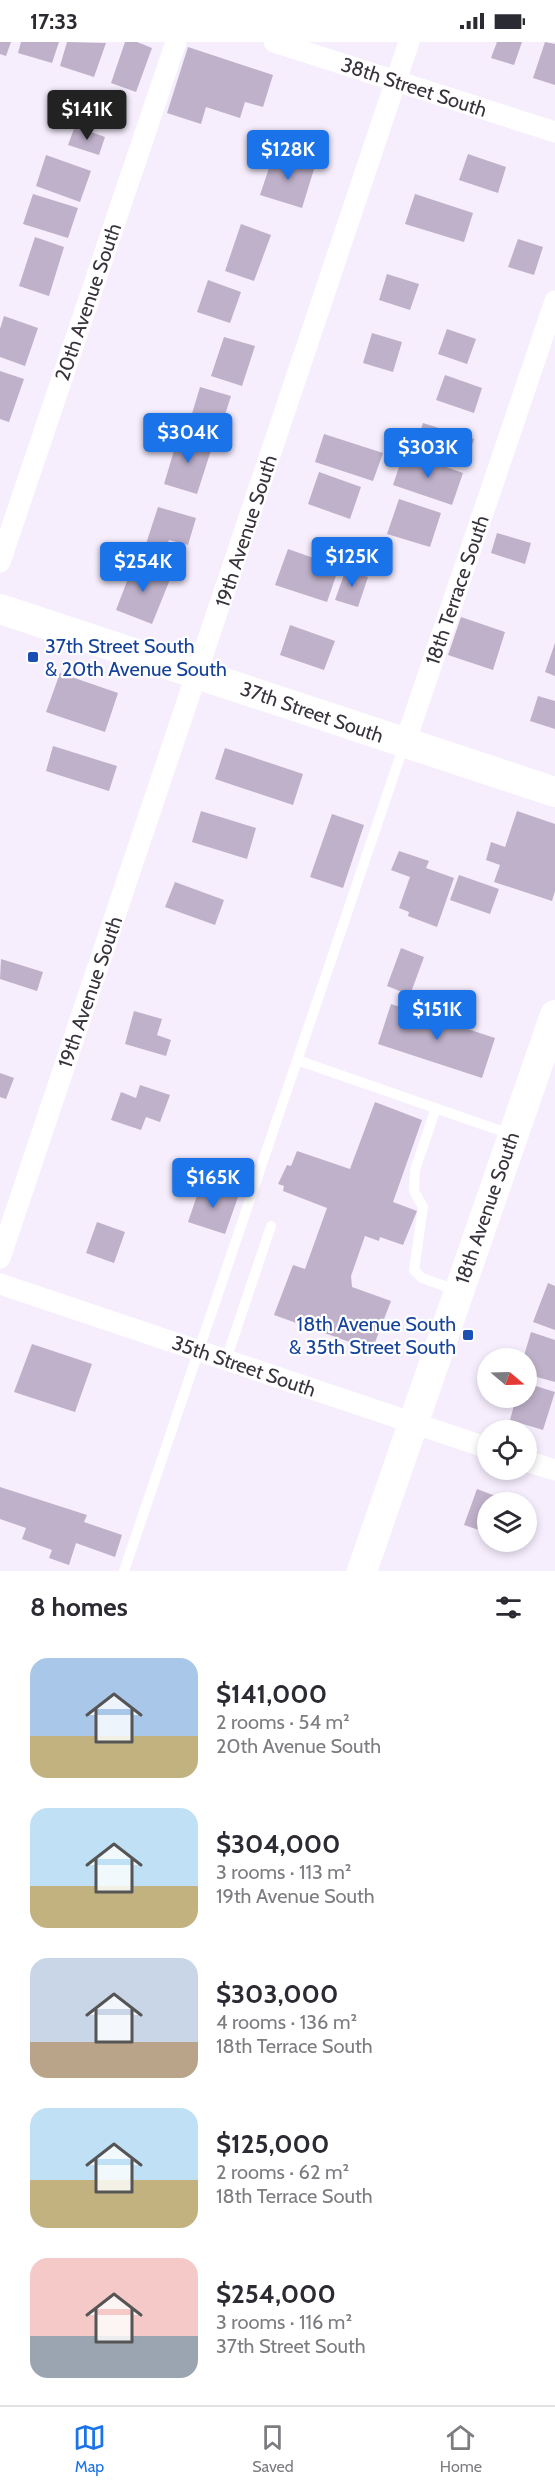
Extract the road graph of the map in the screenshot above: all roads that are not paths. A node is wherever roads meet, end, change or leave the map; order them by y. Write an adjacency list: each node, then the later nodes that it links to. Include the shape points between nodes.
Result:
1 (176, 42): 7 (street, 20th Avenue South)
2 (274, 42): 4 (street, 38th Street South)
3 (409, 42): 4 (street, 19th Avenue South)
4 (396, 80): 5 (street, 38th Street South); 9 (street, 19th Avenue South)
5 (555, 132)
6 (555, 301): 10 (street, 18th Terrace South)
7 (0, 562)
8 (0, 609): 9 (street, 37th Street South)
9 (198, 673): 10 (street, 37th Street South); 17 (street, 19th Avenue South)
10 (405, 743): 11 (street, 37th Street South); 13 (lane)
11 (555, 792)
12 (555, 1015): 15 (street, 18th Avenue South)
13 (297, 1060): 14 (lane); 20 (lane)
14 (436, 1108): 15 (lane); 19 (lane, via 415,1170 414,1191 423,1207 414,1270 422,1278)
15 (513, 1135): 19 (street, 18th Avenue South)
16 (272, 1226): 21 (lane)
17 (0, 1258)
18 (0, 1284): 20 (street, 35th Street South)
19 (458, 1291): 22 (street, 18th Avenue South)
20 (199, 1350): 21 (street, 35th Street South); 26 (lane)
21 (226, 1360): 22 (street, 35th Street South)
22 (414, 1423): 23 (street, 35th Street South); 27 (street, 18th Avenue South)
23 (477, 1444)
24 (537, 1464): 25 (street)
25 (555, 1470)
26 (124, 1571)
27 (362, 1571)

